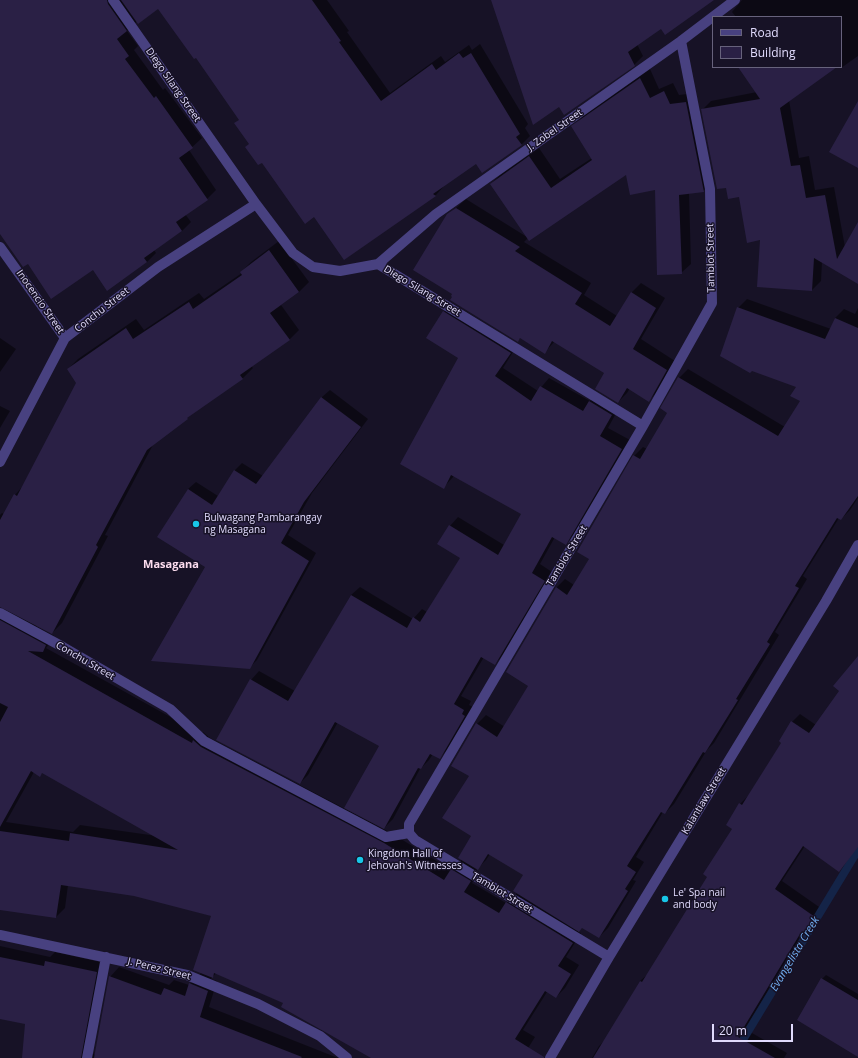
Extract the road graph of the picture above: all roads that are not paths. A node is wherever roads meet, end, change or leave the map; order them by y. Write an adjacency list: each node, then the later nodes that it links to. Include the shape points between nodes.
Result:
1 (113, 0): 6 (street, Diego Silang Street)
2 (735, 0): 3 (street, J. Zobel Street)
3 (713, 16)
4 (712, 17): 5 (street, J. Zobel Street)
5 (681, 40): 8 (street, J. Zobel Street, via 436,214); 10 (street, Tamblot Street, via 710,189 712,303)
6 (256, 204): 8 (street, Diego Silang Street, via 293,253 313,267 340,271); 9 (street, Conchu Street, via 158,267)
7 (0, 246): 9 (street, Inocencio Street)
8 (378, 264): 10 (street, Diego Silang Street)
9 (65, 338): 11 (street, Conchu Street)
10 (643, 426): 14 (street, Tamblot Street, via 409,824)
11 (0, 462)
12 (858, 545): 17 (street, Kalantiaw Street)
13 (0, 613): 14 (street, Conchu Street, via 170,709 204,741 386,837)
14 (409, 833): 17 (street, Tamblot Street, via 415,840)
15 (0, 935): 16 (street, J. Perez Street)
16 (106, 957): 18 (street); 19 (street, J. Perez Street, via 187,975 258,1004 320,1036)
17 (609, 957): 20 (street, Kalantiaw Street)
18 (87, 1058)
19 (347, 1058)
20 (550, 1058)

